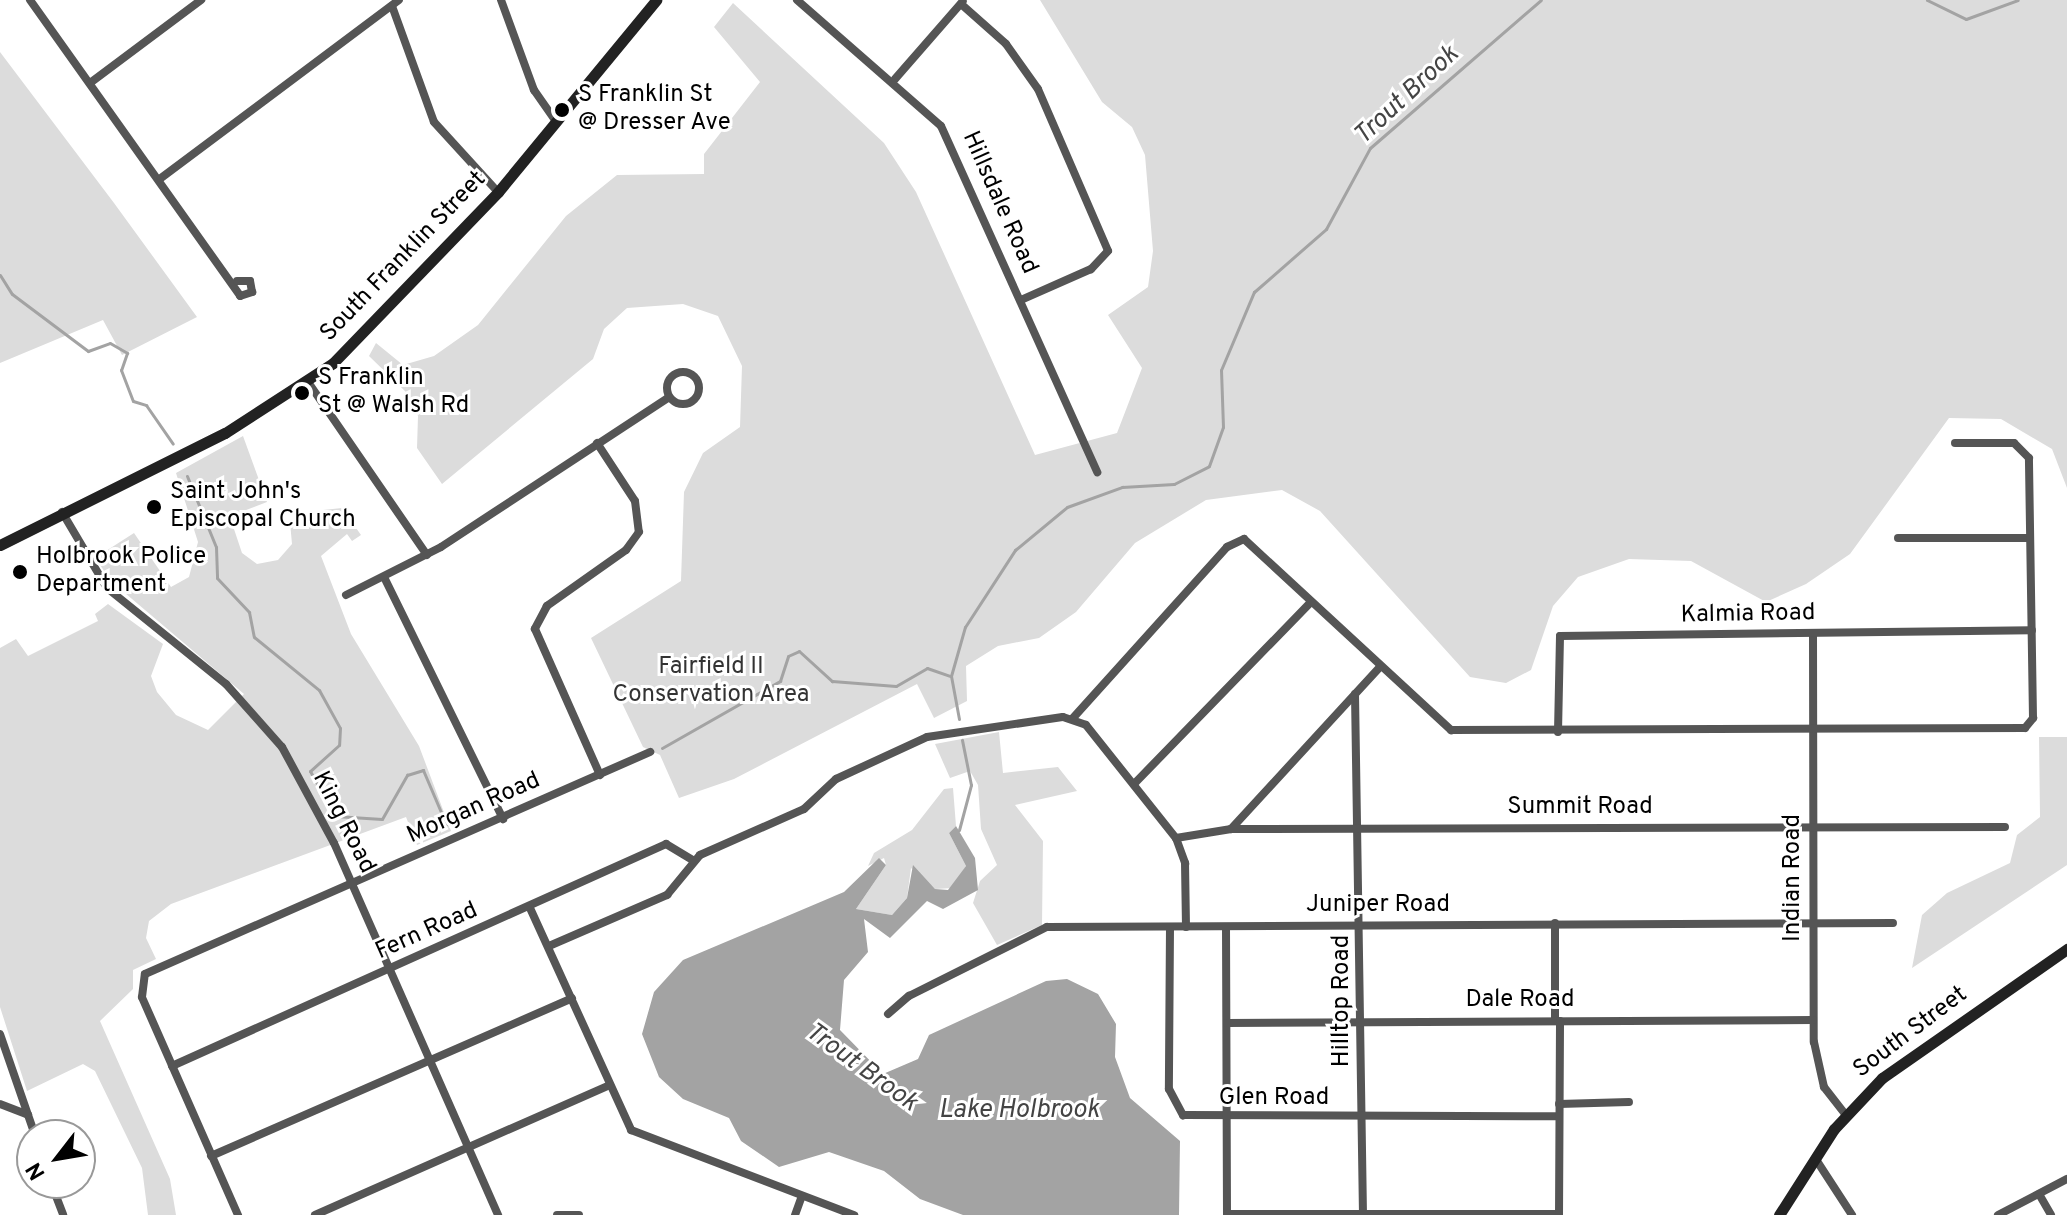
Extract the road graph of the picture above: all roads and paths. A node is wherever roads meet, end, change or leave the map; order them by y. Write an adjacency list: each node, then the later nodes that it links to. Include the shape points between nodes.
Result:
1 (30, 0): 9 (street)
2 (201, 0): 9 (street)
3 (501, 0): 10 (street, via 534,90)
4 (656, 0): 10 (main road, South Franklin Street)
5 (797, 0): 8 (street, Hillsdale Road)
6 (962, 2): 8 (street); 14 (street, via 1006,44 1038,89 1106,243 1098,265)
7 (396, 3): 11 (street); 12 (street, via 434,122)
8 (895, 79): 14 (street, Hillsdale Road, via 949,139)
9 (90, 83): 11 (street)
10 (558, 124): 12 (main road, South Franklin Street)
11 (161, 178): 13 (street)
12 (498, 192): 15 (main road, South Franklin Street, via 363,336)
13 (237, 281)
14 (1021, 300): 19 (street, Hillsdale Road)
15 (308, 382): 20 (main road, South Franklin Street, via 216,438); 24 (street)
16 (669, 397): 16 (street, via 692,402 696,379 674,374); 17 (street)
17 (597, 443): 24 (street); 36 (street, via 635,501 639,532 626,550 547,606 535,629)
18 (1955, 443): 22 (street, via 2023,447)
19 (1097, 472)
20 (62, 512): 23 (main road, South Franklin Street); 45 (street, King Road, via 107,588 268,728)
21 (1898, 538): 22 (street)
22 (2029, 538): 28 (street)
23 (0, 545)
24 (427, 555): 25 (street)
25 (384, 577): 26 (street); 38 (street)
26 (346, 595)
27 (1311, 602): 30 (street); 32 (street, via 1241,540 1084,698); 37 (street)
28 (2032, 630): 29 (street, Kalmia Road); 34 (street, via 2030,725)
29 (1813, 633): 33 (street, Kalmia Road, via 1560,636); 34 (street, Indian Road)
30 (1379, 668): 31 (street); 33 (street, via 1446,728)
31 (1355, 694): 40 (street, Hilltop Road); 42 (street)
32 (1073, 718): 37 (street); 44 (street, via 940,732 841,776 804,809)
33 (1558, 732): 34 (street)
34 (1814, 732): 41 (street, Indian Road)
35 (650, 752): 36 (street, Morgan Road)
36 (600, 775): 38 (street, Morgan Road)
37 (1134, 784): 43 (street)
38 (503, 819): 45 (street, Morgan Road)
39 (2005, 827): 41 (street, Summit Road)
40 (1361, 828): 41 (street, Summit Road); 42 (street, Summit Road); 53 (street, Hilltop Road)
41 (1814, 828): 49 (street, Indian Road)
42 (1231, 829): 43 (street, Summit Road)
43 (1176, 838): 51 (street, via 1185,863)
44 (693, 860): 46 (street, Fern Road, via 666,844); 54 (street, via 672,892)
45 (352, 883): 56 (street, King Road); 65 (street, Morgan Road, via 155,966 141,980)
46 (530, 908): 54 (street); 56 (street, Fern Road)
47 (1555, 923): 49 (street, Juniper Road); 53 (street, Juniper Road); 60 (street)
48 (1893, 923): 49 (street, Juniper Road)
49 (1814, 924): 59 (street, Indian Road)
50 (1170, 927): 51 (street, Juniper Road); 58 (street, Juniper Road, via 1031,931); 74 (street, Glen Road, via 1171,1100 1183,1115)
51 (1186, 927): 52 (street, Juniper Road)
52 (1226, 927): 53 (street, Juniper Road); 61 (street)
53 (1363, 927): 62 (street, Hilltop Road)
54 (549, 946): 57 (street)
55 (2067, 949): 71 (main road, South Street, via 1904,1060)
56 (391, 970): 64 (street, King Road); 65 (street, Fern Road)
57 (572, 998): 64 (street); 66 (street)
58 (888, 1014)
59 (1813, 1020): 60 (street, Dale Road); 71 (street, Indian Road, via 1821,1079)
60 (1558, 1021): 62 (street, Dale Road); 69 (street)
61 (1227, 1023): 62 (street, Dale Road); 74 (street)
62 (1364, 1023): 75 (street, Hilltop Road)
63 (0, 1034): 70 (street)
64 (429, 1061): 76 (street, King Road); 77 (street)
65 (172, 1066): 77 (street)
66 (610, 1085): 76 (street); 81 (street, via 636,1133)
67 (1629, 1102): 69 (street)
68 (0, 1104): 70 (street)
69 (1559, 1104): 72 (street)
70 (28, 1115): 73 (street)
71 (1846, 1115): 78 (main road, South Street)
72 (1559, 1116): 75 (street, Glen Road); 84 (street)
73 (29, 1119)
74 (1227, 1119): 75 (street, Glen Road); 82 (street)
75 (1362, 1119): 83 (street, Hilltop Road)
76 (468, 1147): 86 (street); 87 (street, King Road)
77 (211, 1156): 85 (street)
78 (1815, 1158): 92 (main road, South Street); 93 (street)
79 (2067, 1179): 80 (street)
80 (2039, 1194): 94 (street); 95 (street)
81 (802, 1196): 90 (street); 91 (street)
82 (1227, 1214): 83 (street)
83 (1363, 1214): 84 (street)
84 (1559, 1214)
85 (238, 1215)
86 (315, 1215)
87 (498, 1215)
88 (557, 1215): 89 (street)
89 (579, 1215)
90 (795, 1215)
91 (854, 1215)
92 (1779, 1215)
93 (1852, 1215)
94 (1998, 1215)
95 (2051, 1215)

